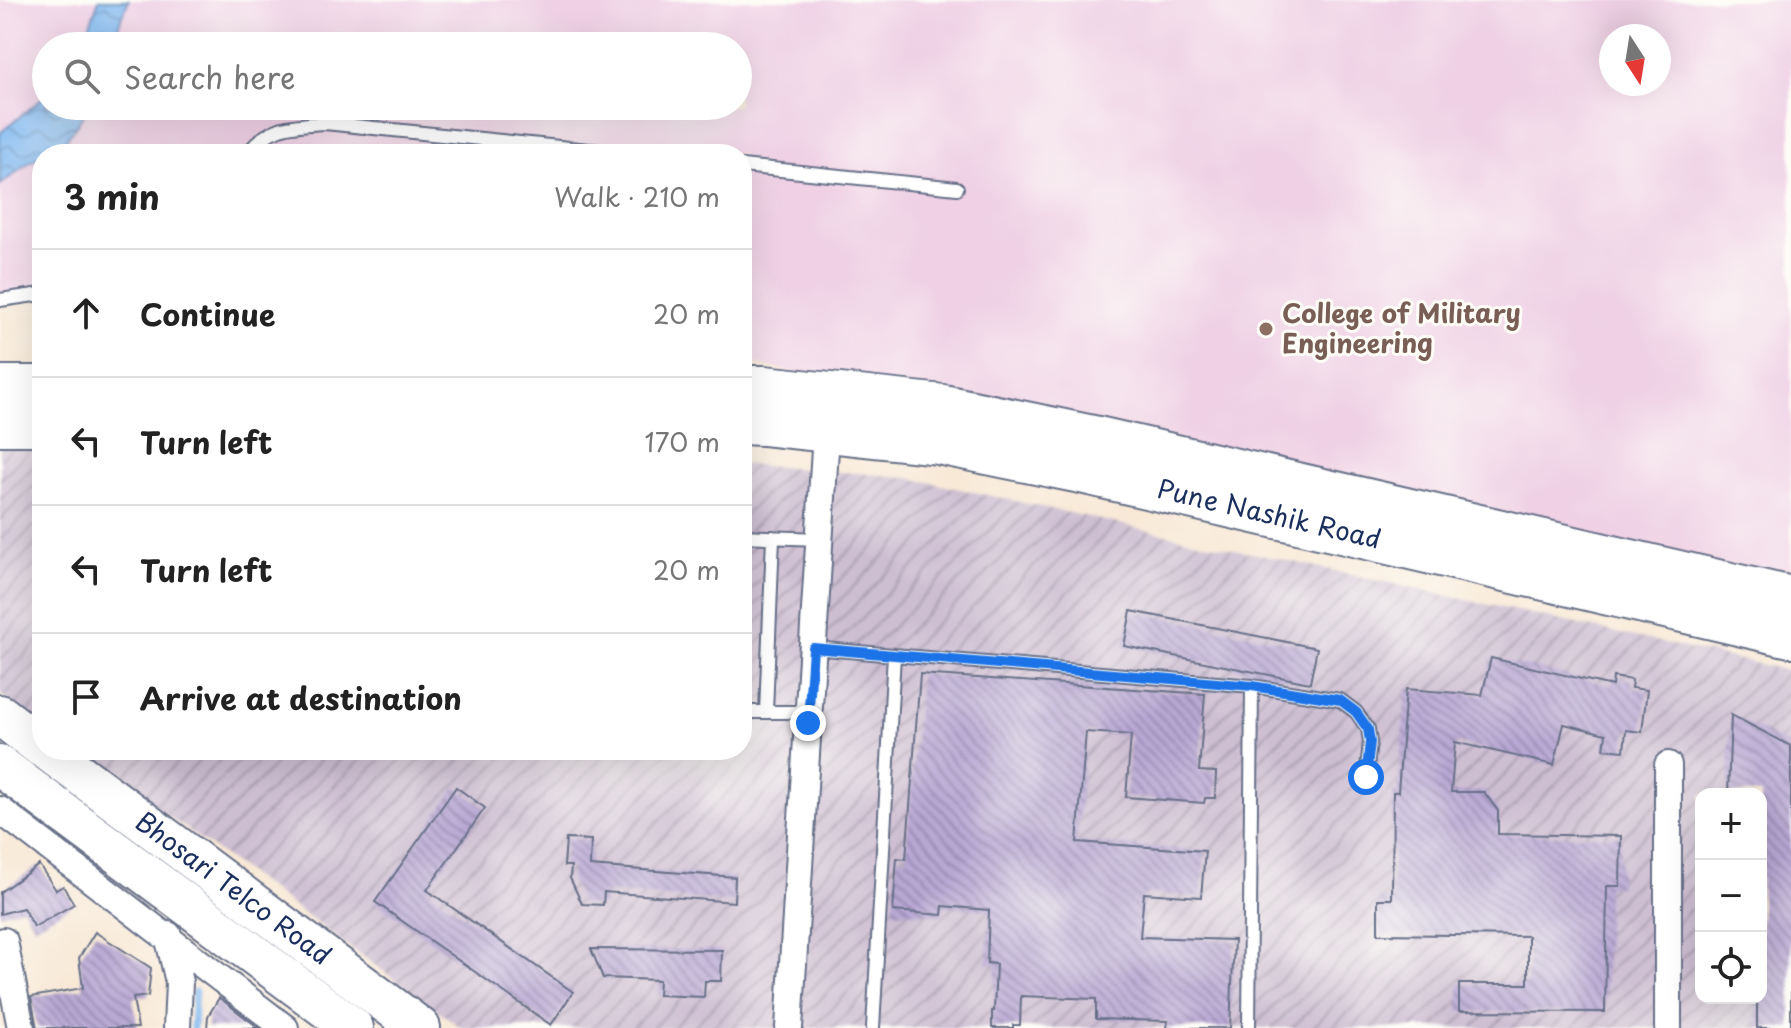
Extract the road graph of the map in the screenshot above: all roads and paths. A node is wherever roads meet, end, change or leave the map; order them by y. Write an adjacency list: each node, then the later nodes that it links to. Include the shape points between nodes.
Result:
1 (255, 144): 2 (lane, via 285,126 325,123)
2 (530, 144)
3 (752, 167): 4 (lane)
4 (957, 188)
5 (32, 295): 6 (lane)
6 (0, 300)
7 (0, 388): 8 (highway)
8 (32, 388)
9 (752, 388): 10 (highway, Pune Nashik Road)
10 (827, 412): 11 (highway, Pune Nashik Road); 16 (street); 17 (highway, Pune Nashik Road, via 943,407); 18 (highway, Pune Nashik Road, via 938,442)
11 (752, 422)
12 (0, 423): 13 (highway)
13 (32, 423)
14 (752, 536): 15 (lane)
15 (773, 537): 16 (lane); 23 (lane)
16 (819, 539): 19 (street)
17 (1791, 599)
18 (1791, 635)
19 (813, 648): 20 (lane); 24 (street)
20 (894, 655): 21 (lane); 40 (lane)
21 (1252, 686): 29 (lane, via 1340,700 1356,712 1368,729); 41 (lane)
22 (752, 712): 23 (lane)
23 (766, 712): 24 (lane)
24 (809, 712): 39 (street)
25 (0, 715): 26 (main road, Bhosari Telco Road)
26 (32, 739)
27 (60, 760): 38 (main road, Bhosari Telco Road)
28 (1668, 765): 42 (street)
29 (1366, 777)
30 (7, 799): 31 (main road, Bhosari Telco Road); 32 (street)
31 (155, 881): 32 (street); 37 (main road, Bhosari Telco Road)
32 (169, 939): 35 (street, via 179,982); 36 (street)
33 (4, 941): 34 (street)
34 (21, 1028)
35 (177, 1028)
36 (285, 1028)
37 (353, 1028)
38 (420, 1028)
39 (789, 1028)
40 (873, 1028)
41 (1249, 1028)
42 (1668, 1028)

